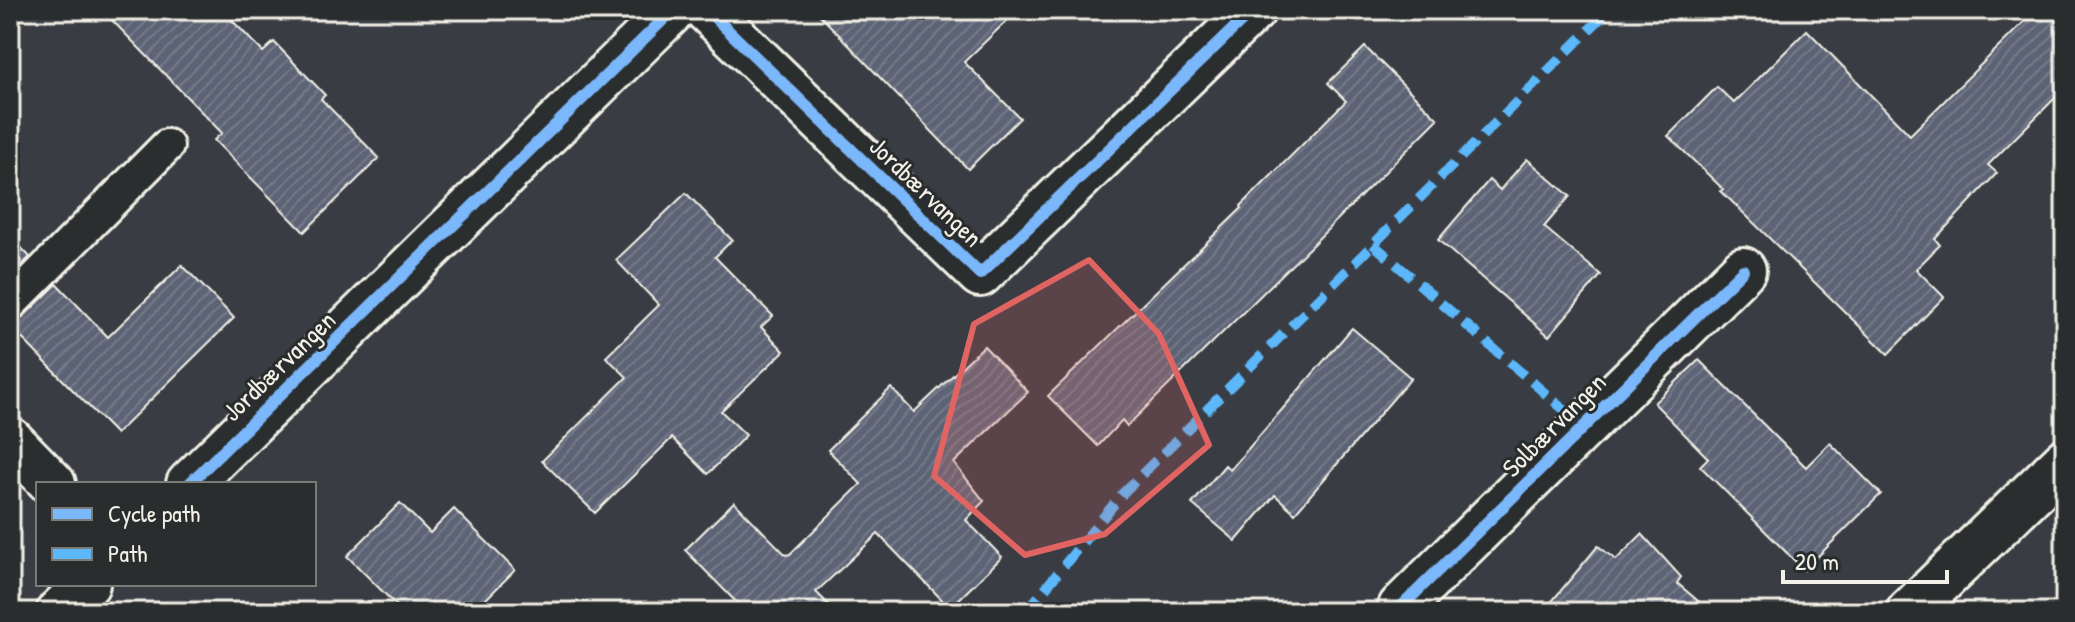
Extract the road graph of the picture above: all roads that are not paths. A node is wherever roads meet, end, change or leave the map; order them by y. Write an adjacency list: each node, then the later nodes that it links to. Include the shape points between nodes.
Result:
1 (673, 10): 10 (street, Jordbærvangen)
2 (707, 10): 3 (street, Jordbærvangen, via 980,274)
3 (1253, 10)
4 (167, 146): 6 (lane)
5 (1743, 270): 13 (street, Solbærvangen, via 1401,607)
6 (10, 304)
7 (10, 440): 9 (street)
8 (2065, 461): 14 (street)
9 (51, 482)
10 (191, 482)
11 (85, 586): 12 (street)
12 (59, 612)
13 (1406, 612)
14 (1909, 612)

